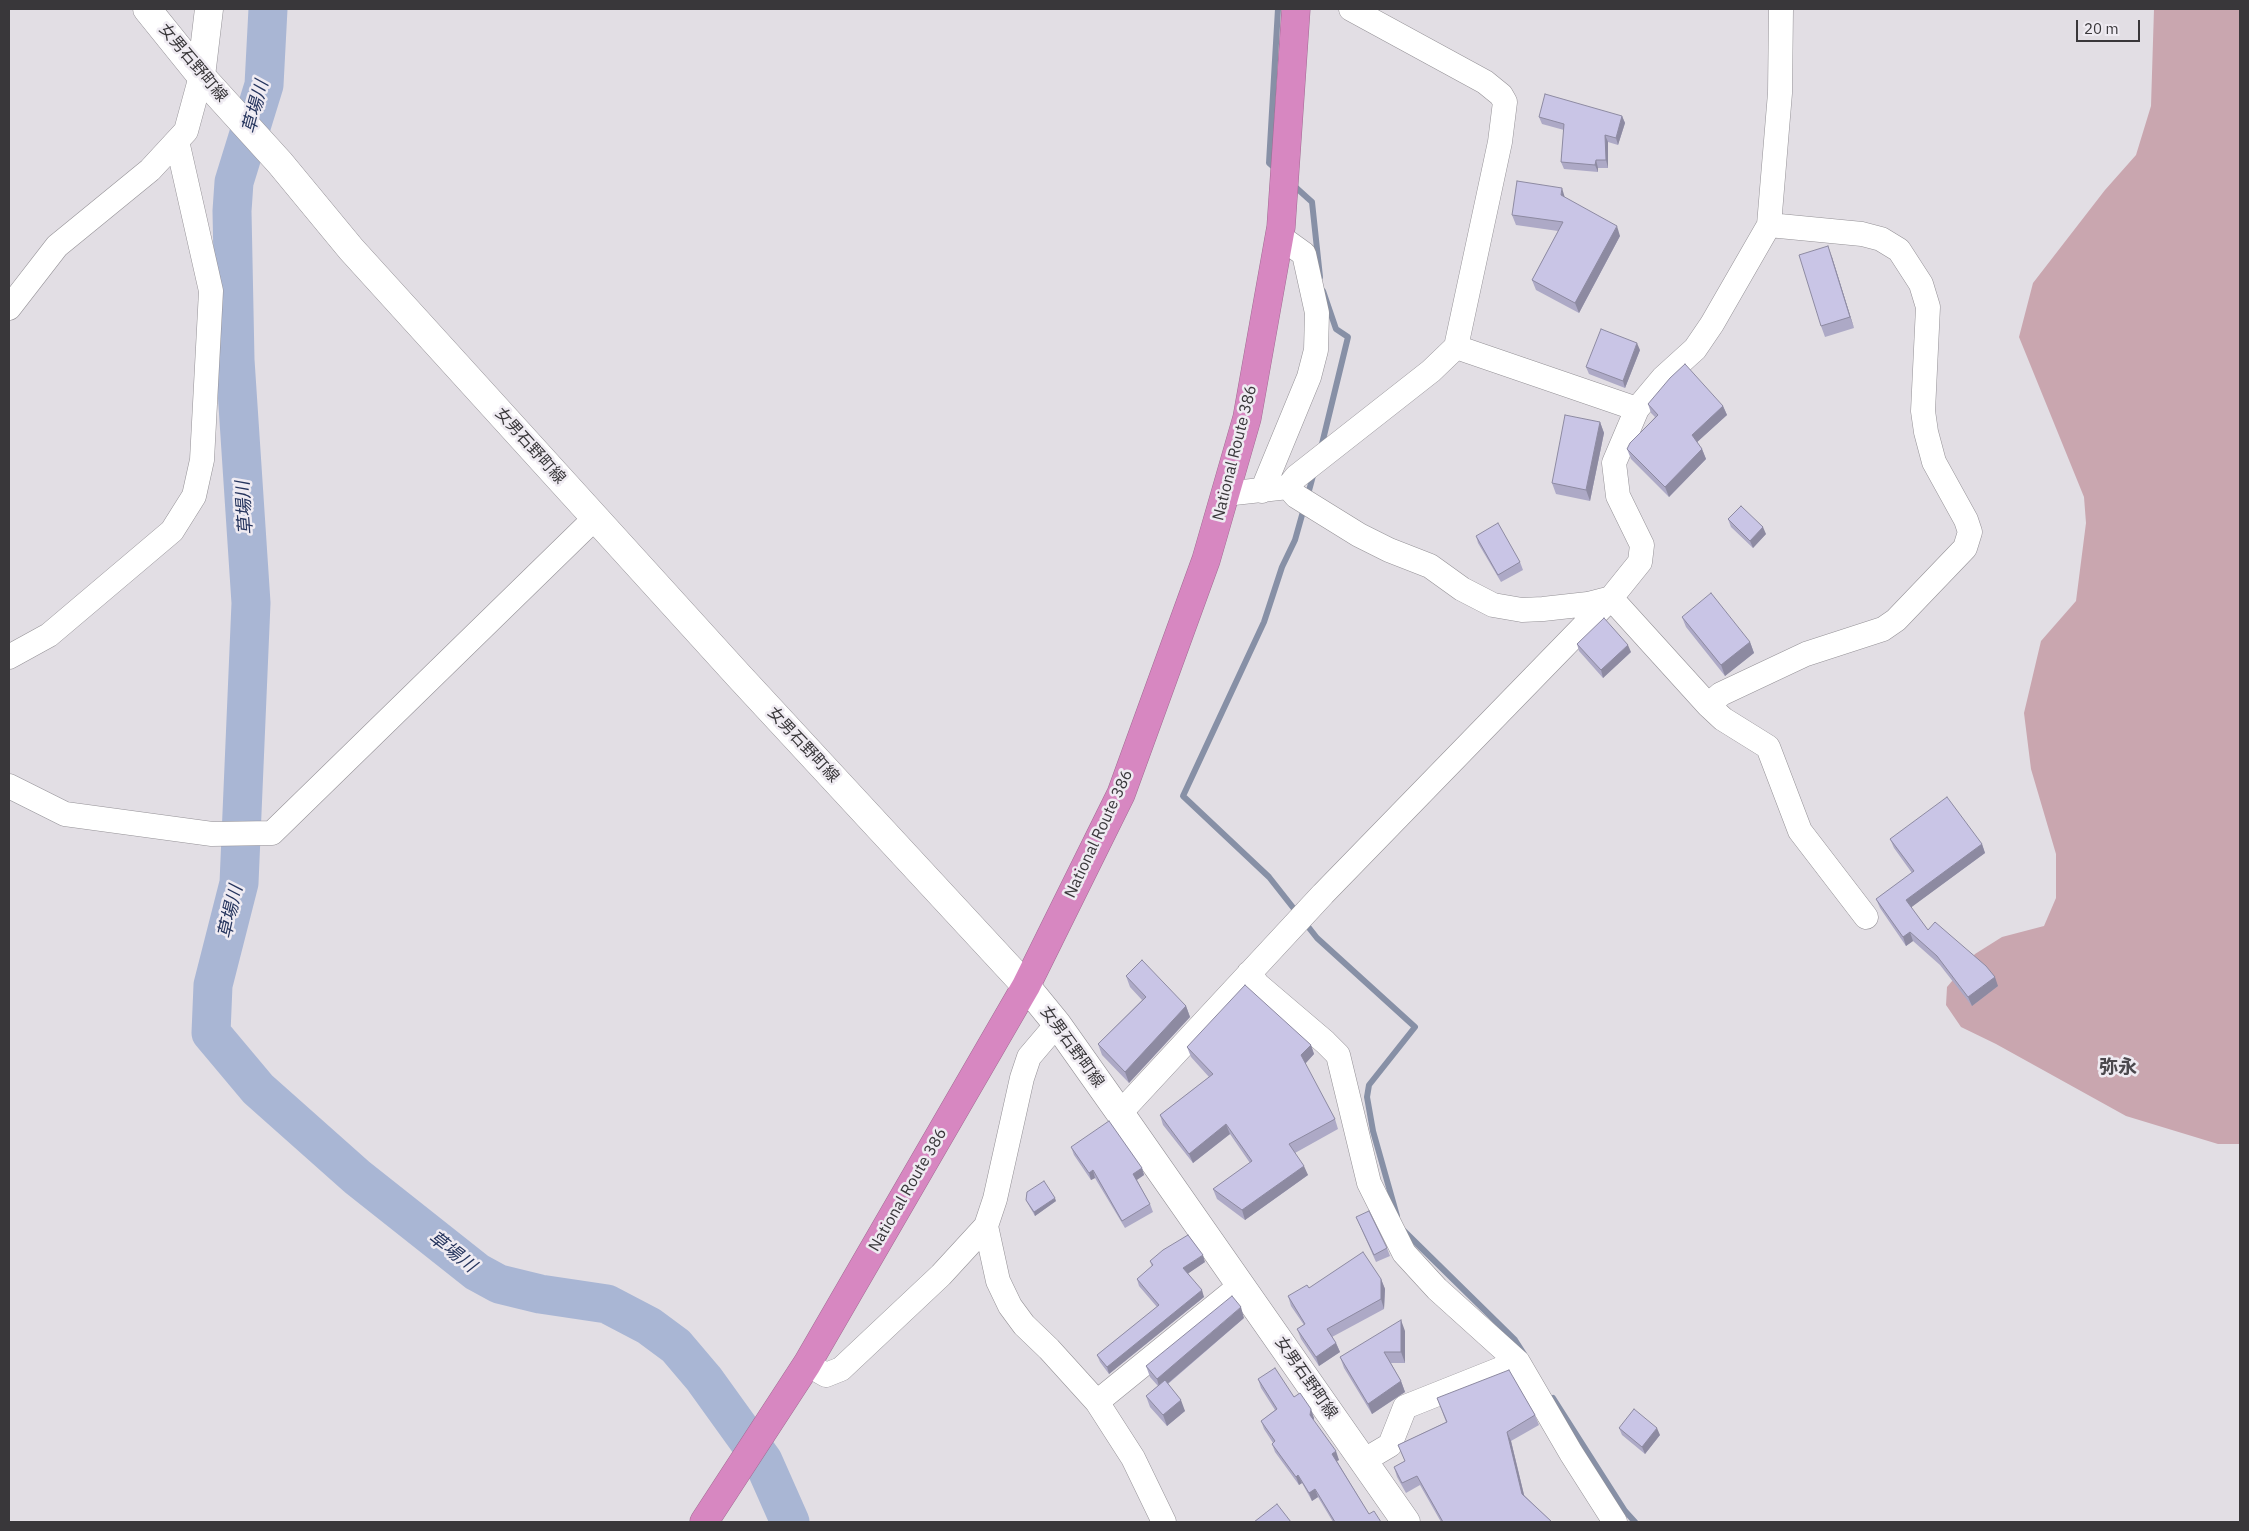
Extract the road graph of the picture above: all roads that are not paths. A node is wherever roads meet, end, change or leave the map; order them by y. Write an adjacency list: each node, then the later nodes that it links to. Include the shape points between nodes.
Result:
1 (147, 9): 6 (main road, 女男石野町線)
2 (209, 9): 6 (main road)
3 (1296, 9): 9 (highway, National Route 386)
4 (1351, 9): 11 (street, via 1485,82 1505,102 1500,142)
5 (1781, 9): 8 (street, via 1780,93)
6 (209, 83): 7 (street, via 186,131); 16 (main road, 女男石野町線, via 351,249)
7 (177, 141): 10 (street, via 150,170 58,246); 18 (street, via 211,291 202,460 194,496 172,531 50,635)
8 (1769, 225): 12 (street, via 1712,324 1694,349 1663,378); 19 (street, via 1862,234 1881,239 1899,250 1922,284 1928,307 1923,411 1926,432 1934,462 1970,532 1966,548 1896,620 1883,629 1806,654 1720,694)
9 (1280, 236): 14 (street, via 1304,254 1317,314 1316,350 1309,377); 15 (highway, National Route 386, via 1247,418)
10 (9, 308)
11 (1456, 347): 12 (street); 13 (street)
12 (1637, 409): 17 (street, via 1614,463 1618,496 1642,545 1640,562)
13 (1288, 487): 14 (street); 17 (street, via 1296,496 1359,535 1430,566 1462,589 1493,605 1522,610 1543,609)
14 (1262, 491): 15 (street)
15 (1225, 494): 23 (highway, National Route 386, via 1206,560 1121,794)
16 (595, 518): 20 (street, via 272,834 212,834 66,814); 23 (main road, 女男石野町線)
17 (1611, 598): 19 (street); 22 (street)
18 (9, 657)
19 (1708, 705): 21 (street, via 1723,719 1768,747 1800,831)
20 (9, 786)
21 (1866, 917)
22 (1250, 974): 25 (street); 28 (street, via 1258,985 1338,1055 1370,1183 1404,1253 1437,1289)
23 (1026, 986): 24 (main road, 女男石野町線); 29 (highway, National Route 386)
24 (1056, 1024): 25 (main road, 女男石野町線); 26 (street, via 1026,1064)
25 (1120, 1113): 27 (main road, 女男石野町線)
26 (986, 1226): 29 (street, via 941,1275 841,1369 826,1375); 30 (street, via 998,1281 1010,1306)
27 (1241, 1285): 30 (street); 31 (main road, 女男石野町線)
28 (1518, 1362): 31 (street, via 1405,1407 1390,1445); 35 (street)
29 (807, 1364): 32 (highway, National Route 386)
30 (1097, 1402): 33 (street, via 1134,1458)
31 (1363, 1461): 34 (main road, 女男石野町線)
32 (704, 1522)
33 (1164, 1522)
34 (1406, 1522)
35 (1615, 1522)

